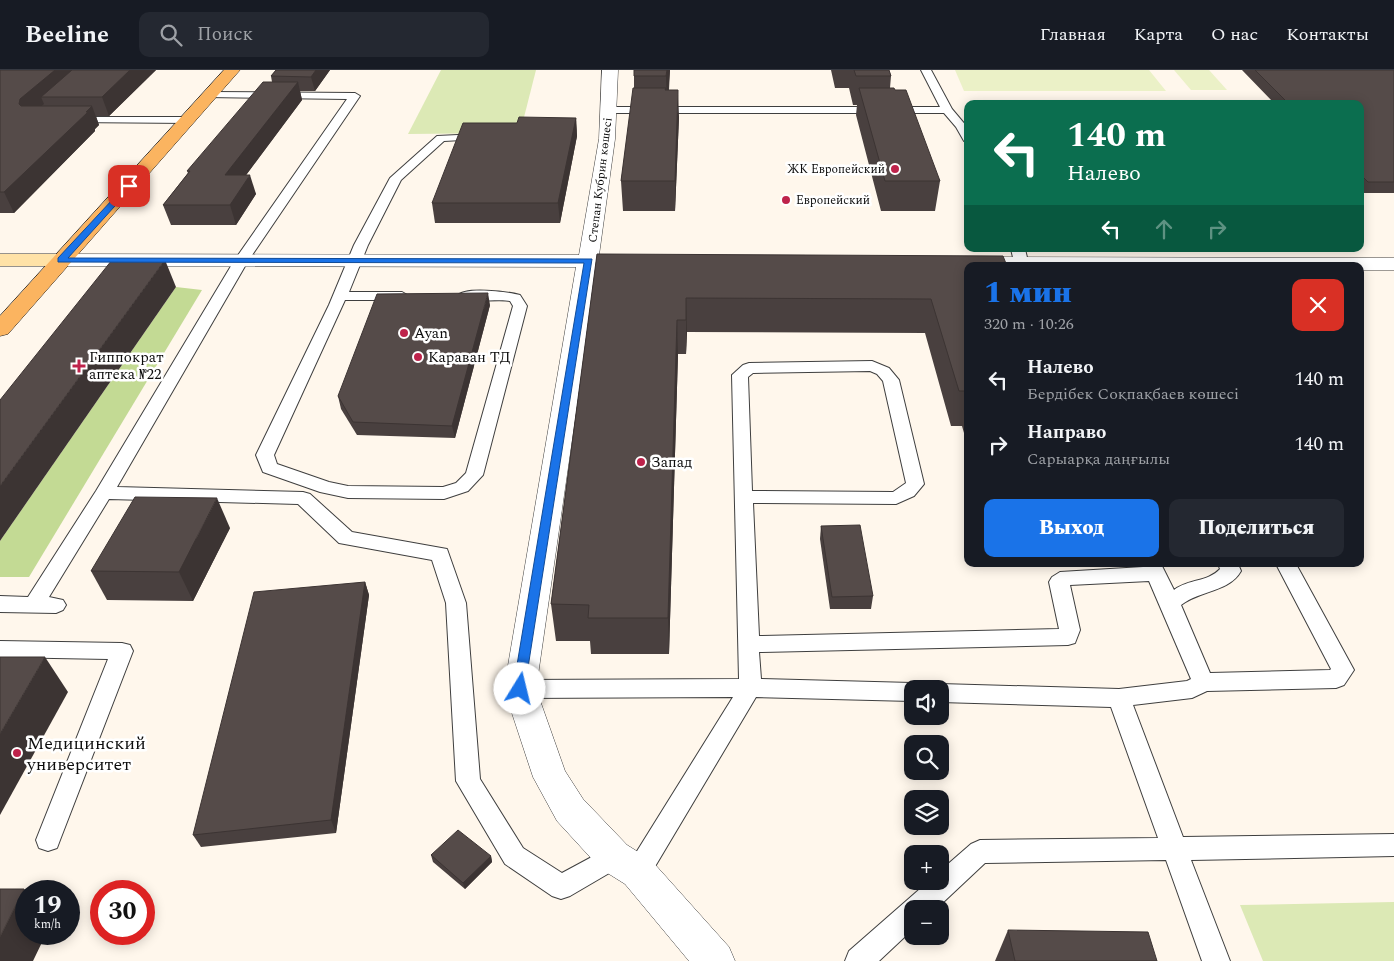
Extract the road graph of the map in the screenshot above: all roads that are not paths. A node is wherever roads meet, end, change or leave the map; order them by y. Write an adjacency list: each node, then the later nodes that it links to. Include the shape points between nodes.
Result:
1 (232, 70): 4 (main road)
2 (610, 70): 5 (street, Степан Кубрин көшесі)
3 (926, 70): 6 (lane)
4 (211, 95): 9 (main road); 17 (lane, via 355,96)
5 (608, 110): 6 (lane); 16 (street, Степан Кубрин көшесі, via 608,139)
6 (950, 114): 7 (lane); 10 (lane)
7 (964, 117)
8 (61, 120): 9 (lane)
9 (189, 120): 14 (main road)
10 (964, 133)
11 (458, 138): 15 (lane, via 441,138 396,178)
12 (1020, 259): 20 (street); 21 (street)
13 (0, 260): 14 (street)
14 (61, 260): 17 (street); 28 (main road)
15 (356, 260): 16 (street); 17 (street); 25 (lane)
16 (589, 260): 18 (street); 42 (street, Степан Кубрин көшесі)
17 (241, 261): 29 (lane)
18 (650, 261)
19 (964, 262): 22 (street)
20 (968, 262)
21 (1244, 262)
22 (950, 263)
23 (1364, 264): 24 (street)
24 (1394, 264)
25 (340, 296): 26 (lane); 27 (lane, via 265,455 269,468 326,488 348,492 444,493 462,486 474,475 520,306 515,298 503,296)
26 (417, 296)
27 (445, 296)
28 (0, 329)
29 (104, 493): 36 (lane); 49 (lane, via 303,498 346,538 440,554 456,603 468,781 514,856 561,887)
30 (743, 496): 30 (lane, via 740,375 749,368 872,366 891,380 915,484 908,492 896,498); 38 (lane)
31 (1229, 567): 34 (lane, via 1231,571 1222,580 1186,591)
32 (1288, 567): 40 (lane, via 1343,670 1342,675 1336,679)
33 (1153, 569): 34 (lane); 38 (lane, via 1067,577 1059,582 1070,630 1068,637)
34 (1170, 603): 40 (lane)
35 (0, 604): 36 (lane)
36 (34, 605): 37 (lane)
37 (56, 605)
38 (748, 644): 41 (lane)
39 (0, 649): 46 (lane, via 122,651)
40 (1203, 682): 45 (lane, via 1192,689)
41 (750, 688): 42 (lane); 43 (lane); 49 (lane)
42 (520, 689): 49 (street, via 550,777 570,810)
43 (904, 692)
44 (949, 693): 45 (lane)
45 (1119, 698): 48 (lane)
46 (48, 840)
47 (1394, 845): 48 (lane)
48 (1174, 847): 50 (lane, via 980,852); 54 (lane)
49 (626, 865): 52 (street)
50 (927, 900)
51 (904, 920): 53 (lane)
52 (715, 961)
53 (859, 961)
54 (1216, 961)

